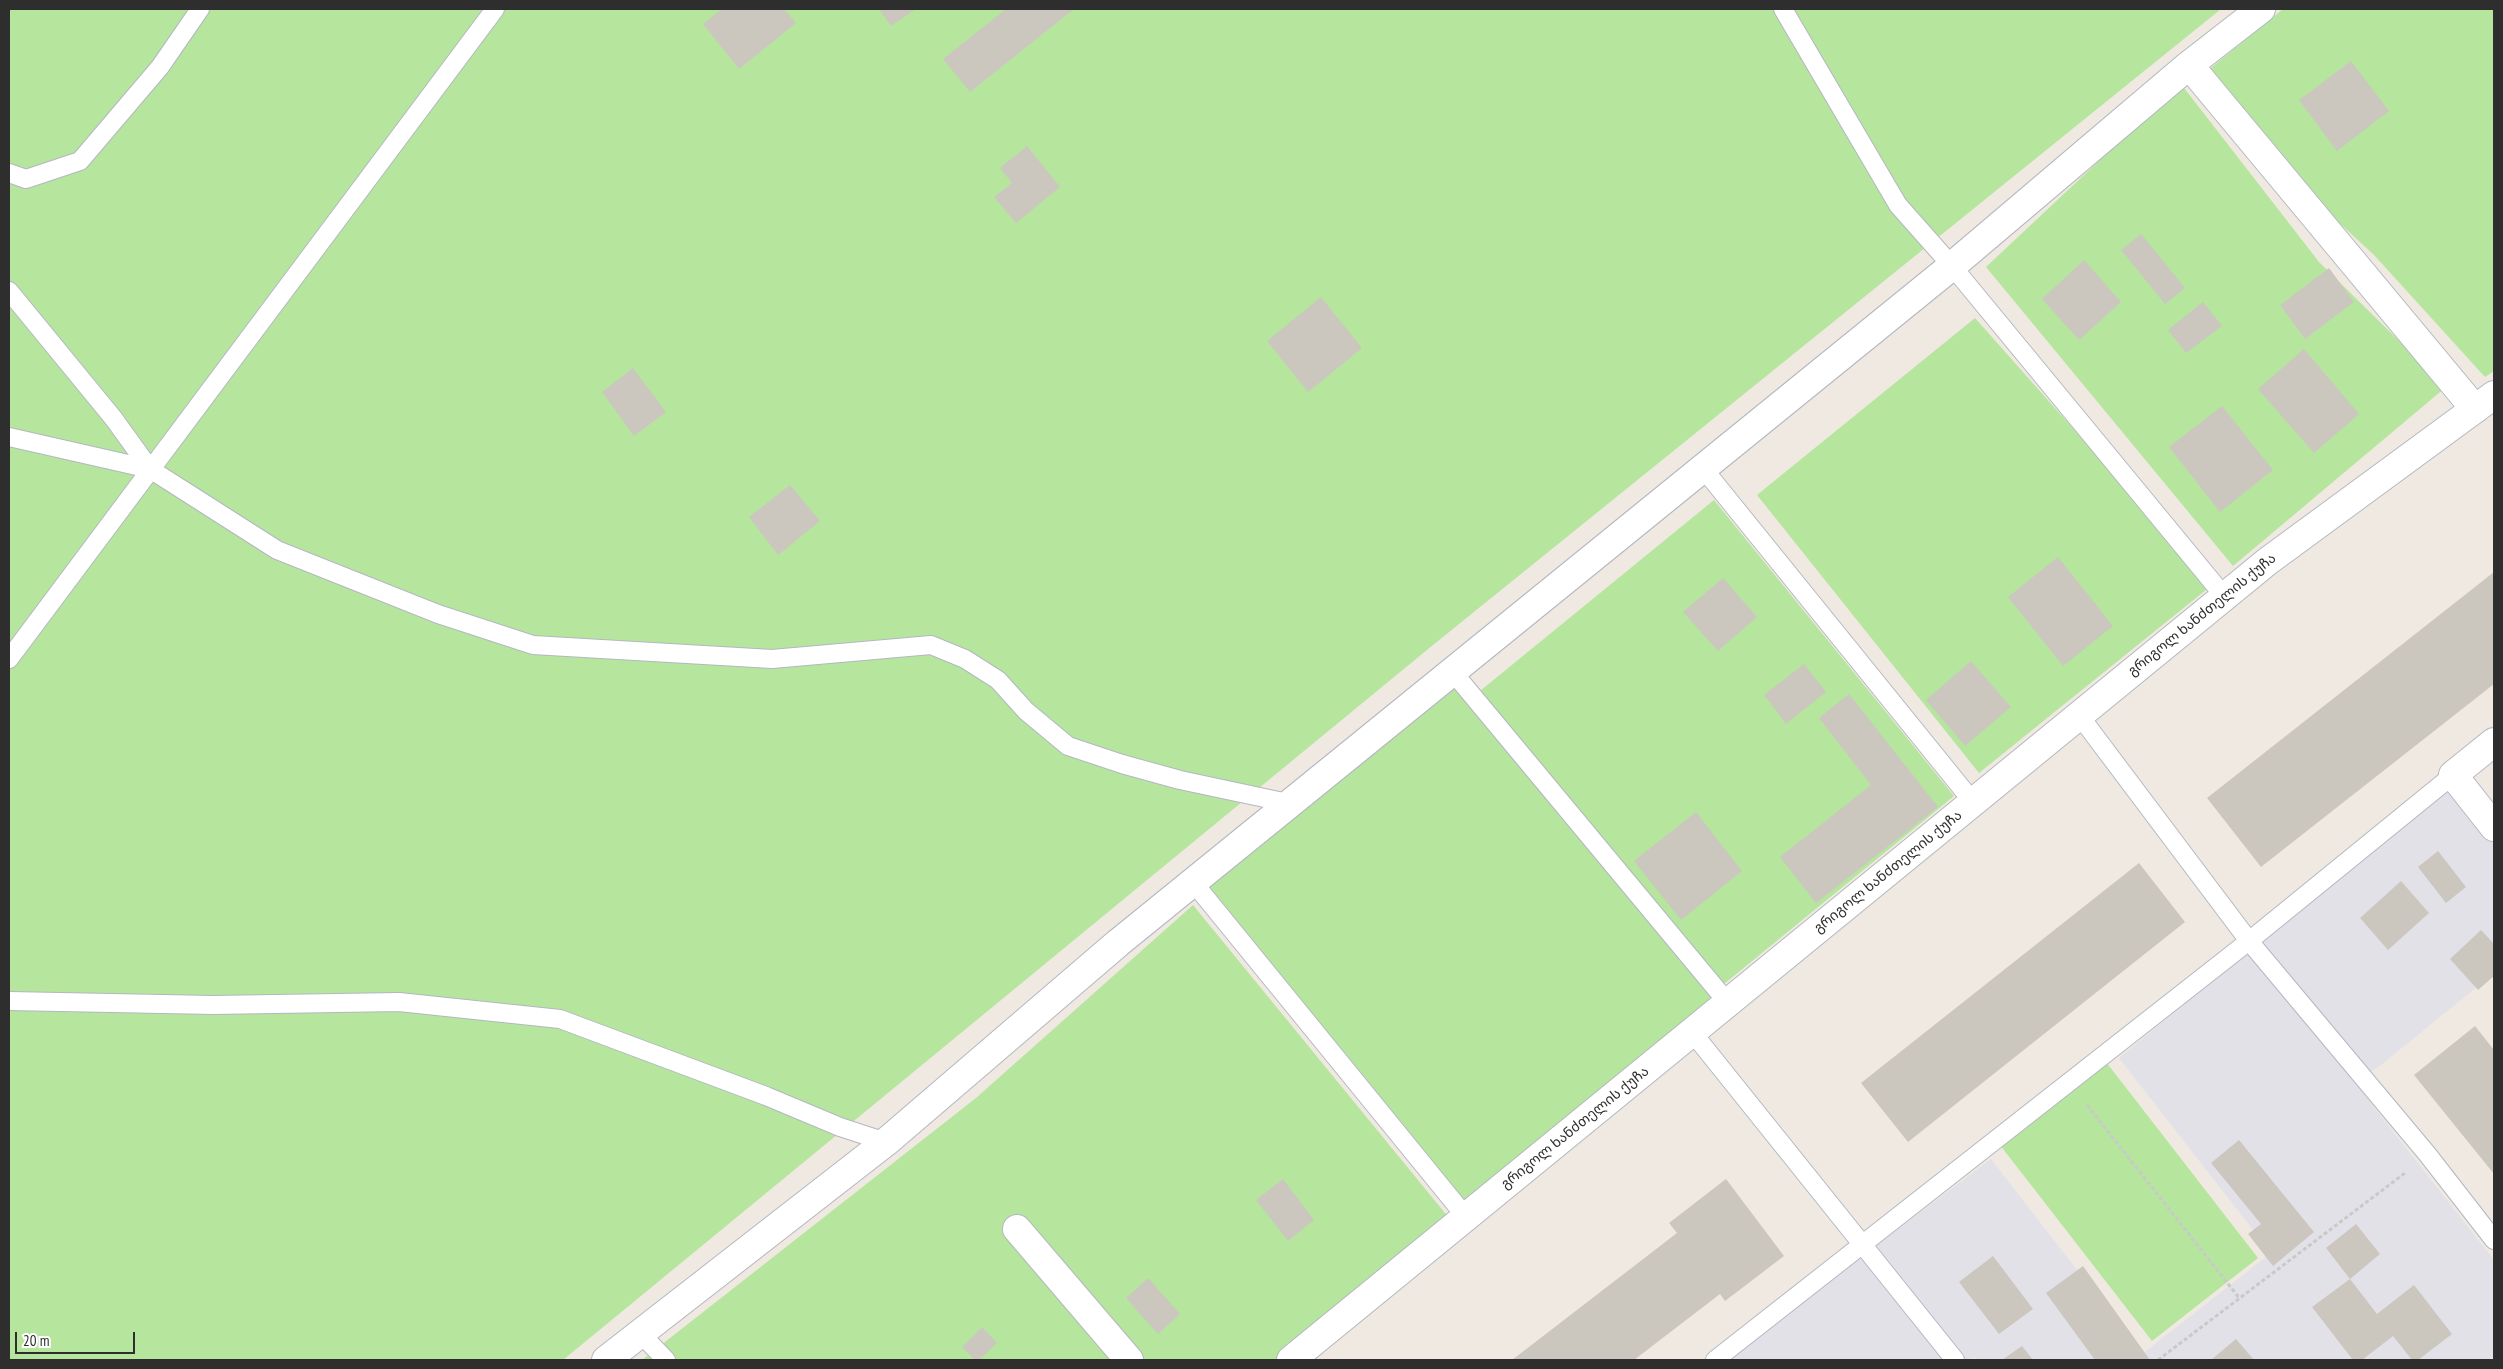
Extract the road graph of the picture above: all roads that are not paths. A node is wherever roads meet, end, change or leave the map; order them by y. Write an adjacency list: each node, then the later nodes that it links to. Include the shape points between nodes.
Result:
1 (200, 9): 6 (lane, via 160,67 80,161 26,179)
2 (495, 9): 12 (lane)
3 (1783, 9): 7 (lane, via 1898,206)
4 (2261, 9): 5 (street)
5 (2189, 65): 7 (street); 9 (street)
6 (9, 173)
7 (1952, 266): 11 (street); 13 (lane)
8 (9, 291): 12 (lane)
9 (2485, 402): 13 (street, გრიგოლ ხანძთელის ქუჩა)
10 (9, 438): 12 (lane)
11 (1702, 467): 15 (street); 19 (lane)
12 (150, 469): 14 (lane); 20 (lane, via 277,550 438,614 533,646 772,659 931,646 966,659 998,680 1026,711 1068,746 1180,780)
13 (2224, 596): 16 (street, გრიგოლ ხანძთელის ქუჩა)
14 (9, 659)
15 (1452, 671): 20 (street); 25 (lane)
16 (2079, 715): 19 (street, გრიგოლ ხანძთელის ქუჩა); 23 (lane)
17 (2494, 742): 18 (street)
18 (2453, 775): 21 (street); 23 (lane)
19 (1973, 802): 25 (street, გრიგოლ ხანძთელის ქუჩა)
20 (1288, 803): 22 (street)
21 (2494, 827)
22 (1193, 882): 27 (street); 28 (lane)
23 (2249, 941): 30 (lane); 31 (lane)
24 (9, 1001): 27 (lane, via 399,1002 560,1018)
25 (1728, 1003): 26 (street, გრიგოლ ხანძთელის ქუჩა)
26 (1692, 1032): 28 (street, გრიგოლ ხანძთელის ქუჩა); 31 (lane)
27 (886, 1142): 32 (street)
28 (1466, 1216): 36 (street, გრიგოლ ხანძთელის ქუჩა)
29 (1017, 1229): 35 (street)
30 (2494, 1240)
31 (1862, 1244): 37 (lane); 38 (lane)
32 (640, 1333): 33 (street); 34 (lane)
33 (606, 1360)
34 (666, 1360)
35 (1129, 1360)
36 (1291, 1360)
37 (1715, 1360)
38 (1955, 1360)

